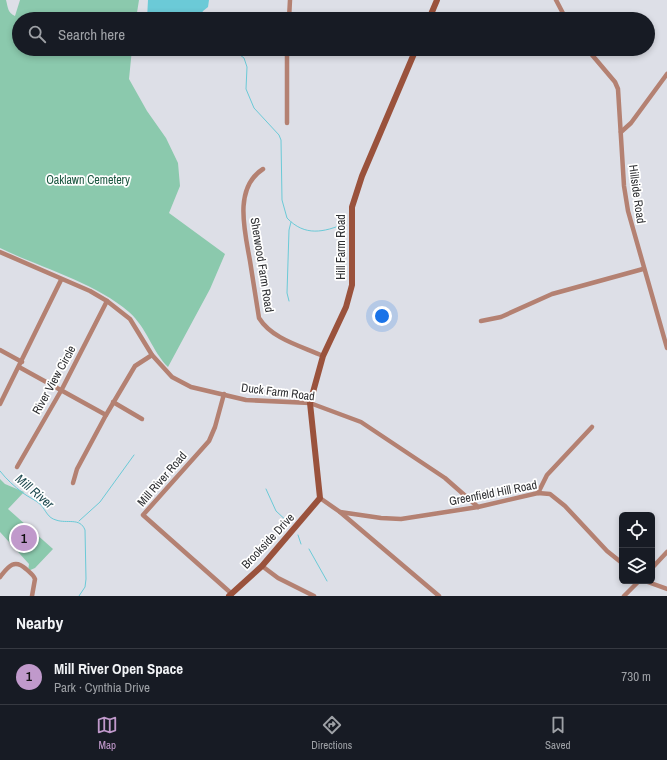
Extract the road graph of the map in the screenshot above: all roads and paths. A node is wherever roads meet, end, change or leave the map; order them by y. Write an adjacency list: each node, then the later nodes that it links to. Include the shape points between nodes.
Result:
1 (290, 0): 4 (street)
2 (437, 0): 5 (main road)
3 (556, 0): 6 (street)
4 (289, 12)
5 (432, 12)
6 (562, 12)
7 (287, 56): 11 (street)
8 (413, 56): 22 (main road, Hill Farm Road, via 362,176 352,207 352,285 346,307)
9 (593, 56): 12 (street, Hillside Road, via 618,89)
10 (667, 74): 12 (street, via 631,123)
11 (287, 123)
12 (621, 132): 15 (street, Hillside Road, via 628,211)
13 (263, 169): 22 (street, Sherwood Farm Road, via 257,173 247,189 243,217 259,318 265,328 274,334)
14 (0, 252): 16 (street, Duck Farm Road)
15 (643, 269): 18 (street, via 552,294 501,317); 19 (street, Hillside Road)
16 (61, 280): 17 (street, Duck Farm Road, via 90,291); 23 (street)
17 (107, 301): 21 (street, Duck Farm Road, via 130,319); 25 (street, River View Circle)
18 (481, 321)
19 (667, 348)
20 (0, 350): 23 (street)
21 (152, 354): 26 (street, Duck Farm Road, via 172,377 191,386); 27 (street, via 135,366)
22 (323, 356): 28 (main road, Hill Farm Road)
23 (22, 362): 24 (street)
24 (19, 367): 25 (street); 29 (street)
25 (62, 389): 30 (street); 33 (street, River View Circle)
26 (224, 394): 28 (street, Duck Farm Road, via 246,400); 47 (street, Mill River Road, via 209,441 144,516)
27 (113, 402): 30 (street); 31 (street)
28 (310, 403): 36 (main road, Hill Farm Road); 37 (street, Duck Farm Road, via 360,422 445,478)
29 (0, 404)
30 (106, 415): 34 (street, via 77,469)
31 (142, 419)
32 (592, 427): 35 (street, via 547,475)
33 (17, 467)
34 (73, 483)
35 (538, 493): 37 (street, Greenfield Hill Road); 40 (street, Greenfield Hill Road, via 550,494 558,500)
36 (320, 498): 38 (street); 42 (main road, Brookside Drive)
37 (478, 507): 38 (street, Greenfield Hill Road, via 401,519)
38 (340, 512): 50 (street)
39 (667, 552): 41 (street)
40 (619, 561)
41 (655, 565)
42 (262, 566): 47 (main road, Brookside Drive); 49 (street, via 278,578)
43 (0, 577): 48 (street, via 15,563 21,565 34,576)
44 (636, 584): 51 (street)
45 (653, 584): 46 (street)
46 (667, 589)
47 (230, 595)
48 (32, 596)
49 (314, 596)
50 (439, 596)
51 (624, 596)

